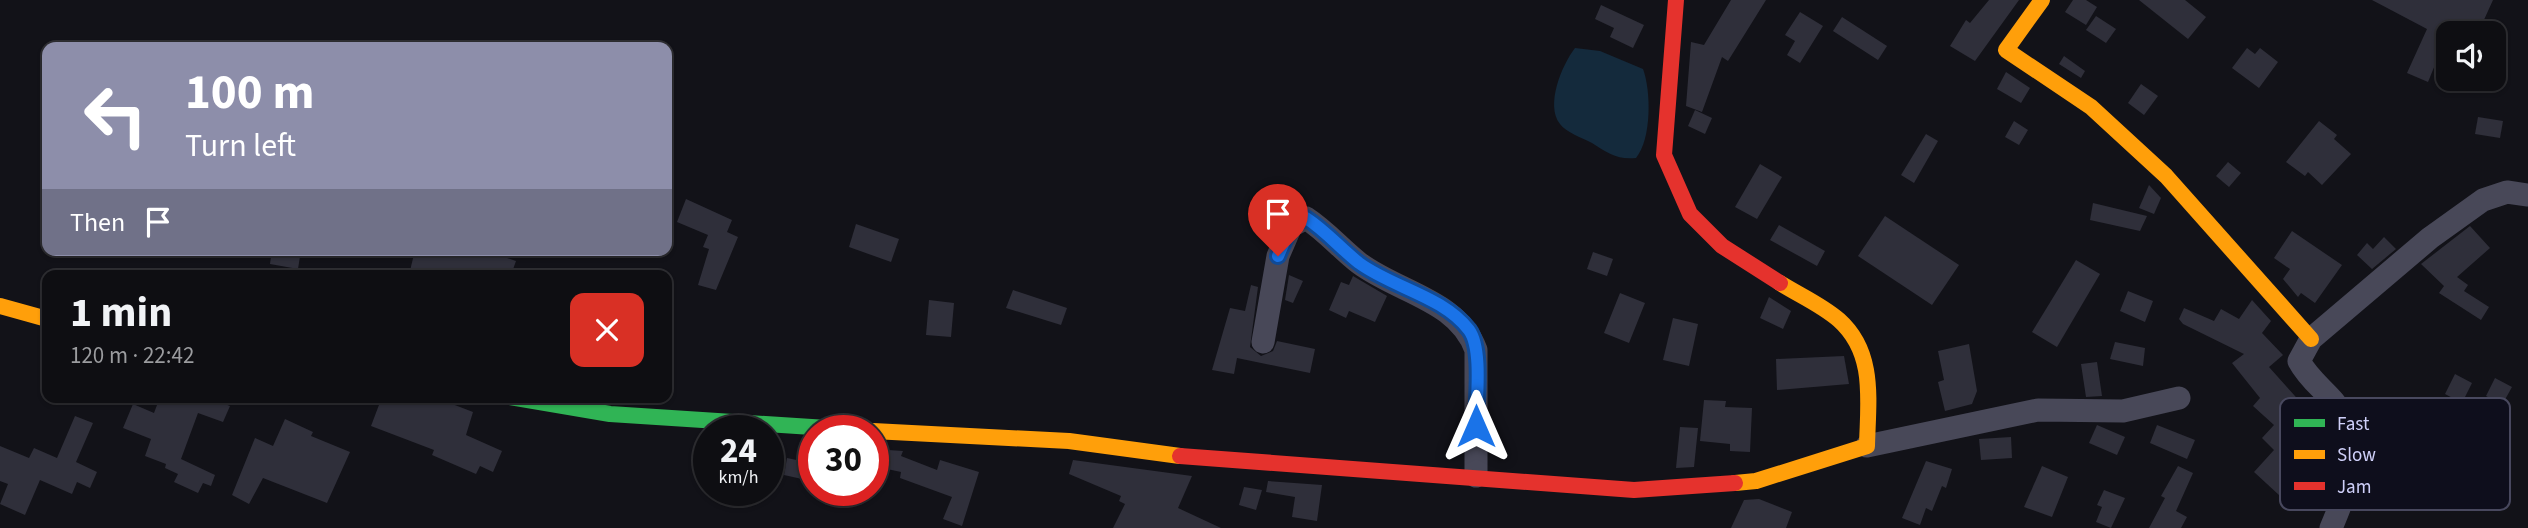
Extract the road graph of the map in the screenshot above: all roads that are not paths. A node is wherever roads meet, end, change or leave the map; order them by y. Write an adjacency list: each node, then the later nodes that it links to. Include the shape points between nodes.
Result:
1 (1676, 0): 13 (street, via 1664,155 1690,214 1722,246 1839,320 1861,347 1869,377)
2 (2042, 0): 6 (street, via 2007,50 2091,107 2166,176)
3 (2528, 195): 6 (street, via 2508,192 2483,200 2430,238)
4 (0, 306): 5 (street)
5 (42, 317)
6 (2311, 339): 9 (street, via 2299,361)
7 (1263, 342): 14 (street, via 1278,256 1291,226 1306,218 1360,263 1441,306 1469,331 1476,350)
8 (2179, 398): 13 (street, via 2123,411 2038,410)
9 (2330, 398)
10 (545, 403): 11 (street, via 610,414)
11 (798, 426)
12 (889, 432): 14 (street, via 1069,441 1187,457)
13 (1867, 446): 14 (street, via 1756,481 1634,490)
14 (1476, 476)
15 (2339, 510): 16 (street)
16 (2331, 528)

